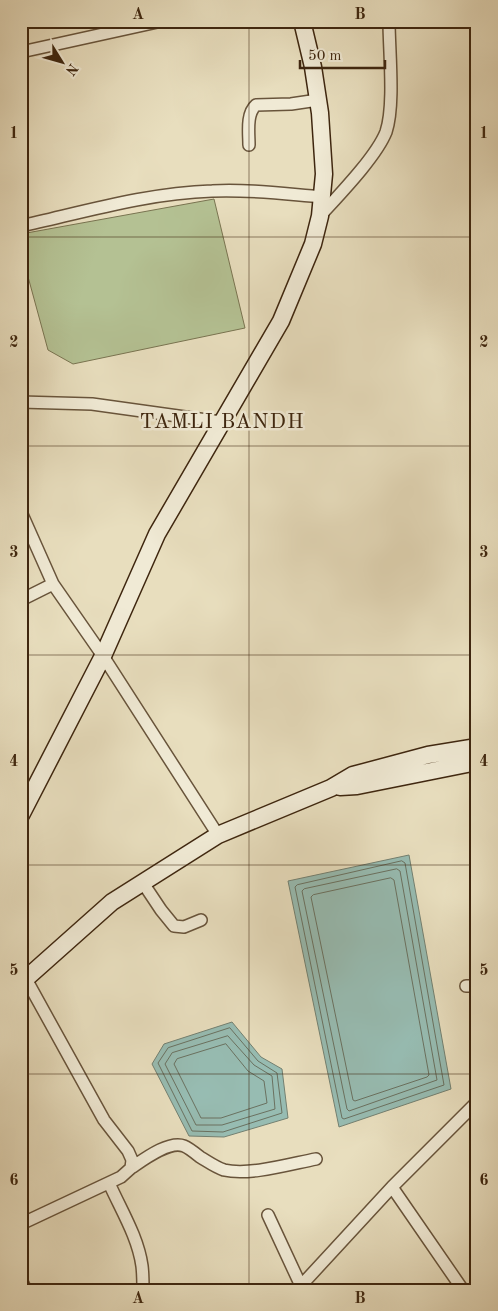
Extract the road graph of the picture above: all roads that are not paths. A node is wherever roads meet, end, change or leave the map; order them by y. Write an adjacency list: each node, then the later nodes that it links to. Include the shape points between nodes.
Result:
1 (302, 21): 5 (street)
2 (388, 21): 8 (street, via 390,97 385,133 376,149)
3 (155, 22): 4 (street)
4 (21, 52)
5 (318, 100): 6 (street, via 256,106 250,114); 7 (street, via 324,174)
6 (249, 146)
7 (322, 197): 8 (street); 9 (street, via 212,190 130,201)
8 (320, 216): 11 (street, via 281,321)
9 (21, 226)
10 (21, 402): 11 (street, via 92,404)
11 (221, 422): 15 (street, via 157,534)
12 (21, 512): 13 (street)
13 (54, 584): 14 (street); 15 (street)
14 (21, 600)
15 (103, 656): 19 (street); 20 (street)
16 (477, 747): 18 (street, via 353,775)
17 (477, 762): 18 (street, via 357,786)
18 (331, 788): 20 (street)
19 (21, 815)
20 (218, 835): 21 (street)
21 (143, 882): 22 (street, via 174,926 184,927); 23 (street, via 112,902)
22 (202, 920)
23 (24, 981): 26 (street, via 104,1120 128,1151)
24 (477, 1102): 28 (street)
25 (316, 1159): 26 (street, via 270,1169 238,1171 219,1168 176,1145)
26 (131, 1168): 27 (street)
27 (109, 1183): 30 (street); 34 (street, via 139,1251)
28 (392, 1187): 32 (street); 35 (street)
29 (268, 1216): 32 (street)
30 (21, 1224)
31 (21, 1280): 33 (street)
32 (299, 1288)
33 (26, 1290)
34 (143, 1290)
35 (463, 1290)

